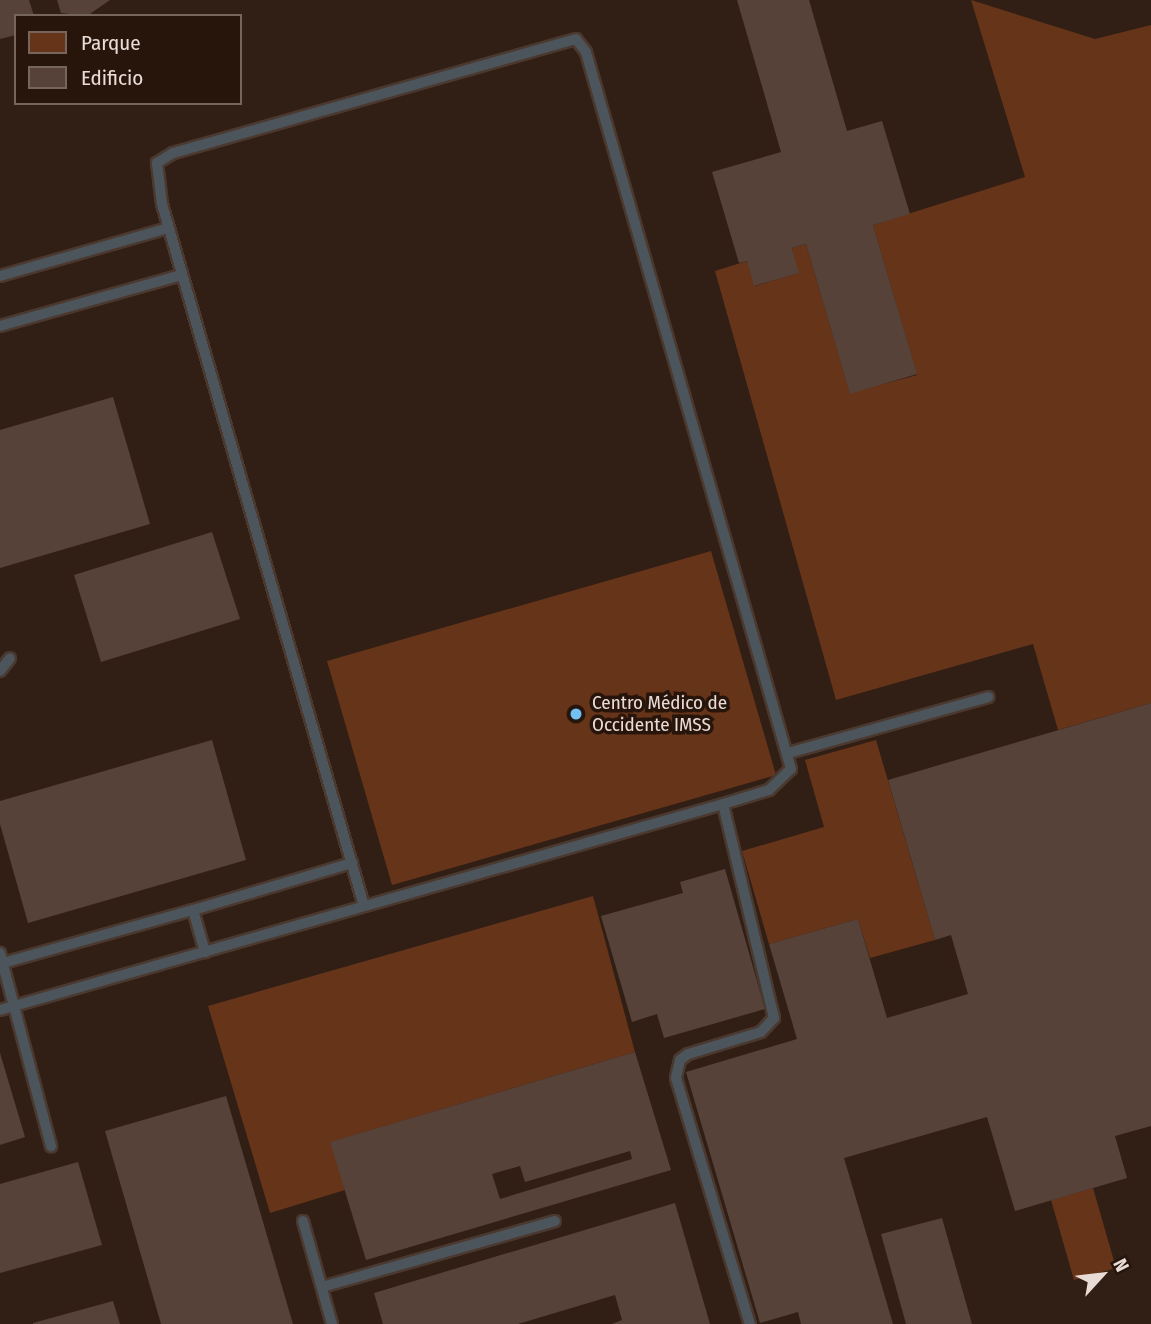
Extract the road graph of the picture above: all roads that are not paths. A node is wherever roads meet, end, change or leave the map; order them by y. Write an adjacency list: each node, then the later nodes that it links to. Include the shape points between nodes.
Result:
1 (168, 228): 2 (lane); 3 (lane); 8 (lane, via 155,177 158,163 173,153 576,39 586,52)
2 (183, 275): 4 (lane); 10 (lane)
3 (0, 276)
4 (0, 327)
5 (10, 658): 6 (lane)
6 (0, 671)
7 (988, 697): 8 (lane)
8 (788, 753): 9 (lane, via 791,769 783,783)
9 (723, 804): 11 (lane); 22 (lane, via 774,1018 761,1032 680,1060 676,1078)
10 (352, 863): 11 (lane); 12 (lane)
11 (364, 906): 13 (lane)
12 (193, 910): 13 (lane); 14 (lane)
13 (205, 952): 15 (lane)
14 (1, 958): 15 (lane)
15 (12, 1007): 16 (lane); 17 (lane)
16 (0, 1010)
17 (51, 1146)
18 (303, 1221): 20 (lane)
19 (555, 1221): 20 (lane)
20 (322, 1287): 21 (lane)
21 (332, 1324)
22 (750, 1324)

